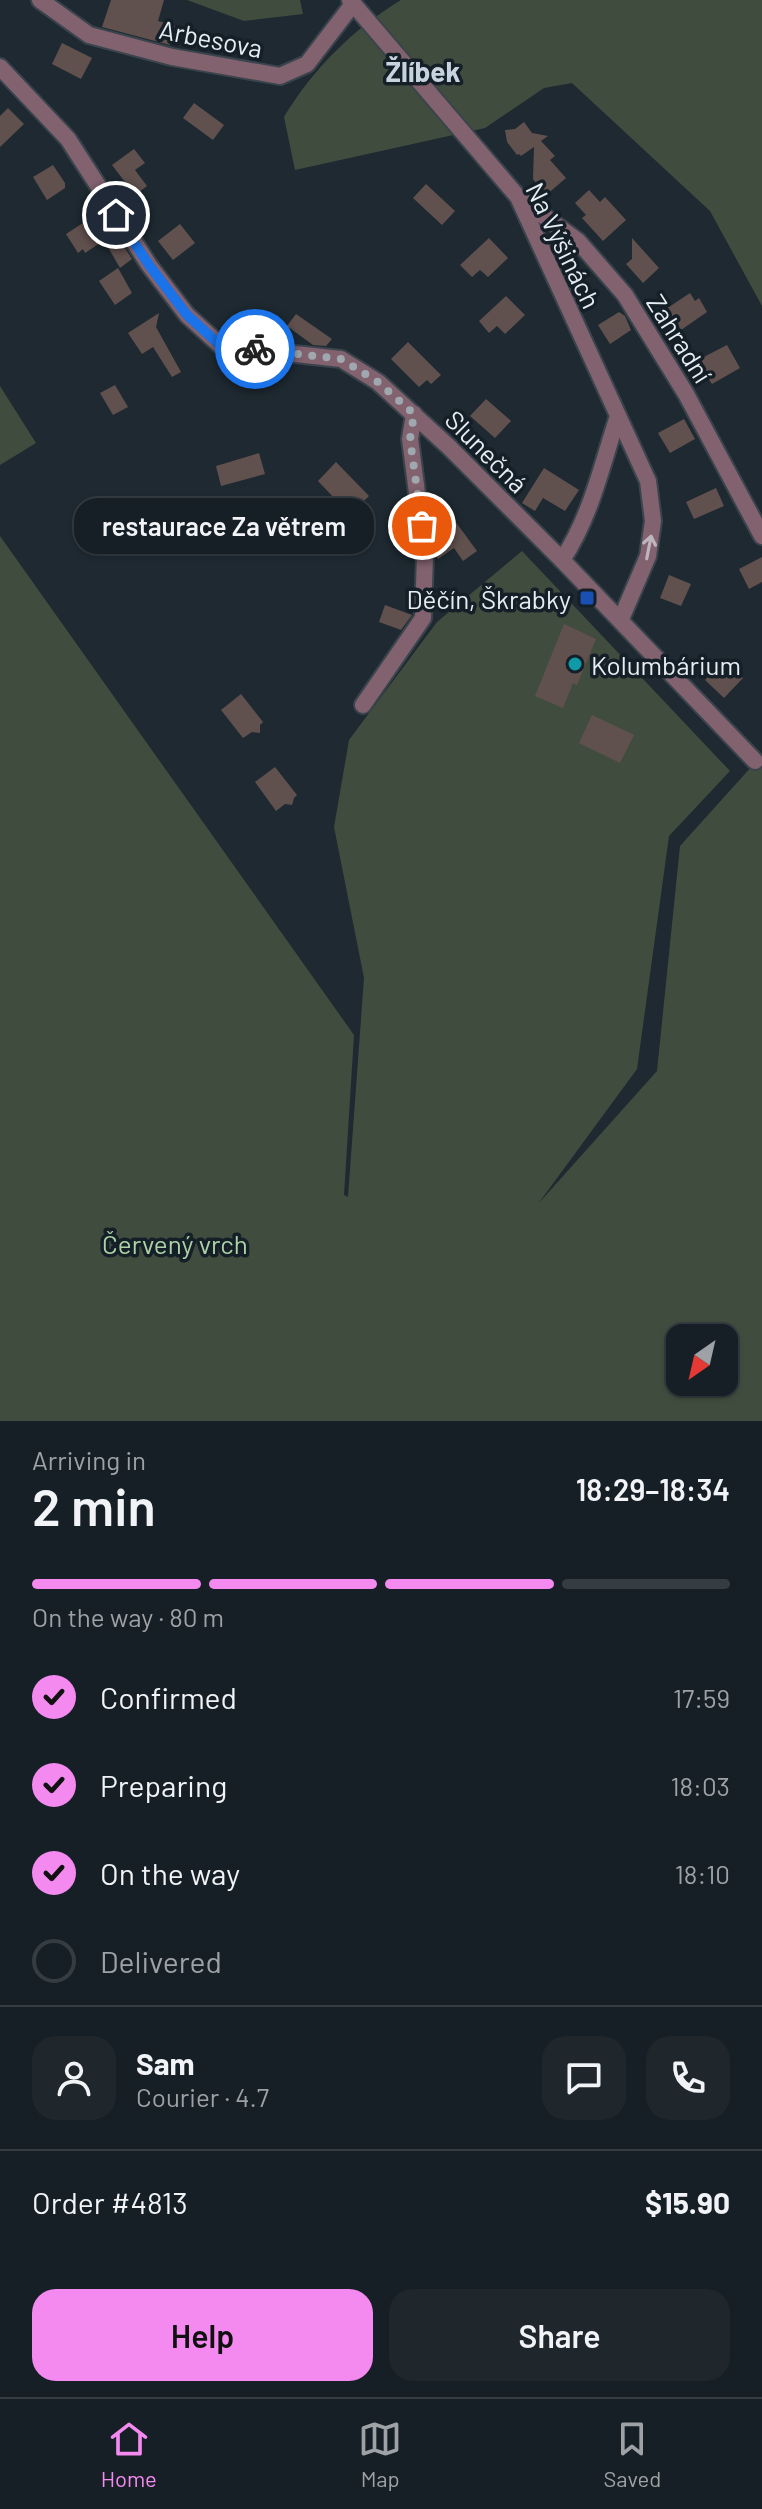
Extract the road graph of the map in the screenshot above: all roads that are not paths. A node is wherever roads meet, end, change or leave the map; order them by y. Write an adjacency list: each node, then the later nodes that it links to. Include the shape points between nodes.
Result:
1 (40, 0): 2 (street, Arbesova, via 89,35 172,57 280,76 307,64)
2 (352, 2): 4 (street, Na Výšinách)
3 (0, 67): 5 (street, Slunečná, via 68,139 149,265 187,315 221,346 341,359)
4 (518, 197): 6 (street, Na Výšinách); 7 (street, Zahradní, via 578,241 625,295 686,394)
5 (414, 414): 8 (street, Slunečná); 10 (street, via 410,439 425,555 423,618)
6 (618, 416): 8 (street, via 592,496); 9 (street, Na Výšinách, one-way to 6, via 648,556 653,521 648,481)
7 (762, 536)
8 (562, 560): 9 (street, Slunečná)
9 (621, 619): 11 (street, Slunečná)
10 (363, 705)
11 (755, 761)

